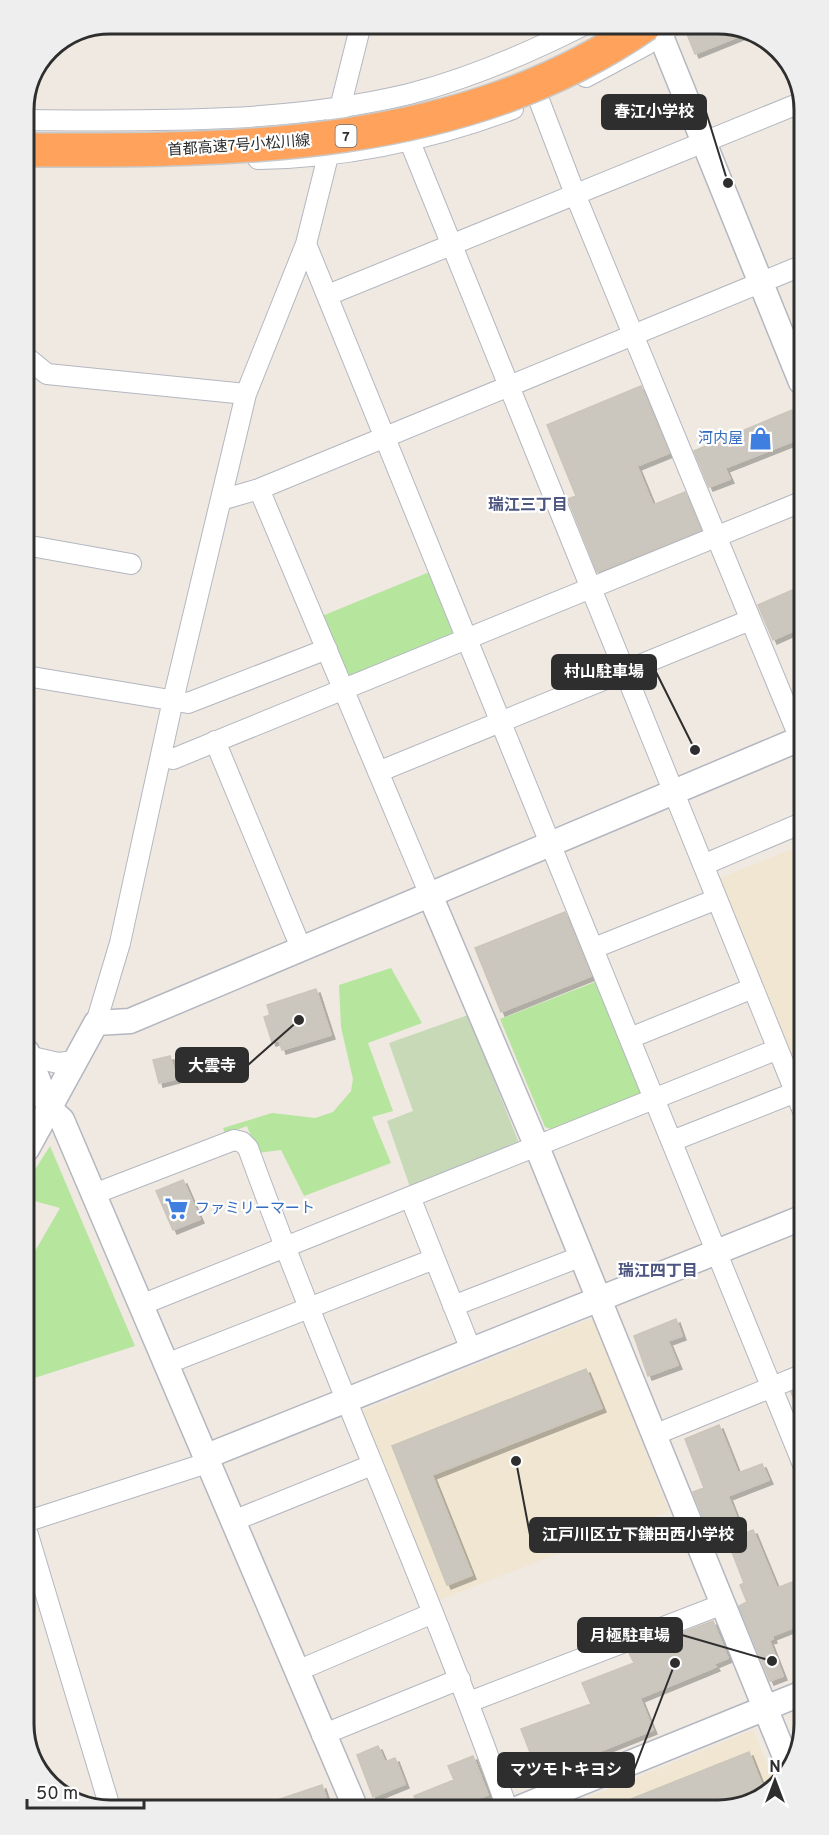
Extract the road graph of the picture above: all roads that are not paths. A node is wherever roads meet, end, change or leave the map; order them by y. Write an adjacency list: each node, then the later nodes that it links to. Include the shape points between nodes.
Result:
1 (358, 34): 9 (street)
2 (565, 35): 9 (street, via 474,74 408,94)
3 (589, 35): 11 (highway, 首都高速7号小松川線 / 7, via 546,58 457,92 363,115 241,129)
4 (640, 35): 14 (highway, 首都高速7号小松川線 / 7, bridge, via 509,93 366,133 254,147)
5 (648, 35): 7 (street, via 597,72)
6 (662, 35): 13 (street)
7 (539, 100): 12 (street); 17 (street)
8 (794, 106): 13 (street)
9 (340, 107): 10 (street, via 191,119); 15 (street)
10 (35, 120)
11 (35, 131)
12 (410, 142): 15 (street); 19 (street)
13 (704, 142): 17 (street); 21 (street)
14 (35, 150)
15 (329, 156): 16 (street); 18 (street)
16 (35, 162)
17 (575, 194): 19 (street); 23 (street)
18 (306, 244): 22 (street); 27 (street)
19 (451, 244): 22 (street); 26 (street)
20 (794, 269): 21 (street)
21 (761, 282): 23 (street); 25 (street)
22 (328, 295): 28 (street)
23 (634, 336): 26 (street); 32 (street)
24 (35, 364): 27 (street, via 47,374)
25 (794, 364)
26 (510, 387): 28 (street); 35 (street)
27 (246, 394): 30 (street)
28 (385, 437): 29 (street); 37 (street)
29 (259, 489): 30 (street); 38 (street)
30 (221, 500): 42 (street)
31 (794, 505): 32 (street)
32 (717, 537): 35 (street); 36 (street)
33 (35, 547): 34 (street)
34 (131, 564)
35 (590, 587): 37 (street); 39 (street)
36 (750, 620): 39 (street); 44 (street)
37 (468, 637): 41 (street); 43 (street)
38 (327, 649): 41 (street); 42 (street, via 188,703)
39 (624, 671): 43 (street); 49 (street)
40 (35, 677): 42 (street)
41 (343, 689): 45 (street); 48 (street)
42 (173, 700): 47 (street)
43 (502, 721): 48 (street); 51 (street)
44 (794, 724)
45 (215, 741): 47 (street, via 173,759); 55 (street)
46 (794, 743): 49 (street)
47 (162, 757): 58 (street, via 120,943)
48 (378, 772): 53 (street)
49 (673, 791): 51 (street); 52 (street)
50 (794, 826): 52 (street)
51 (551, 843): 53 (street); 56 (street)
52 (703, 865): 54 (street)
53 (430, 895): 55 (street); 70 (street)
54 (717, 898): 56 (street); 57 (street)
55 (301, 948): 58 (street, via 130,1021)
56 (594, 948): 59 (street)
57 (753, 988): 59 (street); 60 (street)
58 (96, 1023): 62 (street)
59 (630, 1038): 66 (street)
60 (778, 1049): 64 (street); 66 (street)
61 (34, 1056): 62 (street, via 58,1063)
62 (75, 1061): 67 (street)
63 (34, 1072): 67 (street)
64 (794, 1087)
65 (794, 1093): 69 (street)
66 (655, 1099): 69 (street); 70 (street)
67 (49, 1108): 68 (street); 71 (street, via 62,1120)
68 (34, 1135)
69 (672, 1141): 75 (street)
70 (537, 1147): 72 (street); 76 (street)
71 (94, 1194): 74 (street, via 234,1140 242,1142 248,1148); 79 (street)
72 (410, 1197): 74 (street); 77 (street)
73 (794, 1221): 75 (street)
74 (284, 1248): 79 (street); 81 (street)
75 (717, 1252): 78 (street); 85 (street)
76 (582, 1256): 78 (street); 80 (street)
77 (434, 1258): 80 (street); 81 (street)
78 (599, 1299): 82 (street); 87 (street)
79 (141, 1305): 83 (street)
80 (453, 1306): 82 (street)
81 (309, 1308): 83 (street); 86 (street)
82 (471, 1350): 86 (street)
83 (166, 1364): 89 (street)
84 (794, 1378): 85 (street)
85 (772, 1387): 87 (street); 88 (street)
86 (347, 1401): 89 (street); 90 (street)
87 (654, 1435): 94 (street)
88 (794, 1442)
89 (208, 1459): 91 (street); 92 (street)
90 (372, 1465): 92 (street); 95 (street)
91 (34, 1519)
92 (233, 1521): 96 (street)
93 (34, 1555): 103 (street)
94 (723, 1604): 99 (street); 100 (street)
95 (433, 1613): 96 (street); 97 (street)
96 (297, 1671): 101 (street)
97 (460, 1679): 99 (street); 101 (street)
98 (794, 1696): 100 (street)
99 (470, 1702): 105 (street)
100 (765, 1708): 102 (street); 106 (street)
101 (322, 1735): 104 (street)
102 (786, 1758)
103 (108, 1800)
104 (352, 1800)
105 (504, 1800)
106 (539, 1800)

